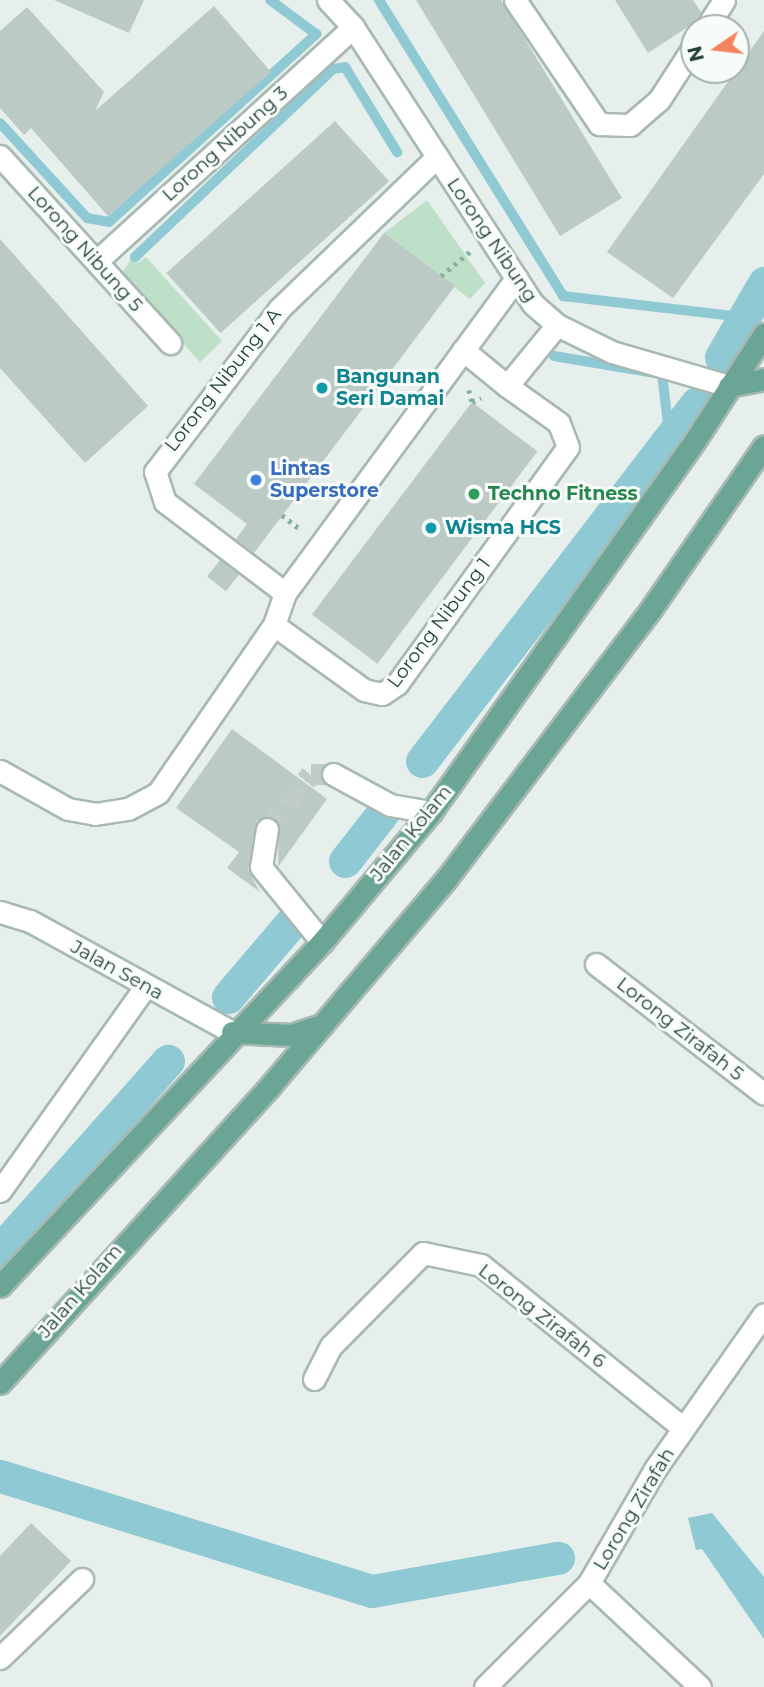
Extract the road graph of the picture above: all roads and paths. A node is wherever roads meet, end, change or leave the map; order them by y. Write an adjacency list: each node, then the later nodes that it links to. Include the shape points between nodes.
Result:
1 (515, 0): 4 (street, via 599,124 630,125 659,100)
2 (330, 1): 3 (street, Lorong Nibung)
3 (353, 27): 6 (street, Lorong Nibung); 8 (street, Lorong Nibung 3)
4 (680, 68)
5 (0, 156): 8 (street, Lorong Nibung 5)
6 (438, 157): 10 (street, Lorong Nibung); 19 (street, Lorong Nibung 1 A, via 280,307 155,472 165,502)
7 (470, 252): 9 (path)
8 (97, 261): 13 (street, Lorong Nibung 5)
9 (441, 276)
10 (516, 278): 11 (street, Lorong Nibung); 14 (street)
11 (557, 325): 16 (street); 17 (street, Lorong Nibung, via 612,352)
12 (764, 334): 17 (main road, Jalan Kolam)
13 (170, 342)
14 (463, 350): 16 (street); 19 (street)
15 (764, 380): 17 (main road)
16 (507, 386): 20 (street, Lorong Nibung 1, via 559,423 568,447 397,684 382,694 364,690)
17 (729, 386): 23 (main road, Jalan Kolam)
18 (764, 446): 29 (main road, Jalan Kolam, via 447,878)
19 (285, 593): 20 (street)
20 (274, 625): 21 (street, via 158,793 128,809 95,814 68,809)
21 (0, 771)
22 (333, 774): 23 (street, via 390,805)
23 (431, 812): 26 (main road, Jalan Kolam)
24 (267, 829): 26 (street, via 261,867)
25 (0, 912): 28 (street, Jalan Sena, via 30,921)
26 (322, 942): 30 (main road, Jalan Kolam)
27 (596, 964): 31 (street, Lorong Zirafah 5)
28 (145, 987): 30 (street, Jalan Sena); 32 (street)
29 (322, 1025): 30 (main road, via 291,1035); 36 (main road, Jalan Kolam)
30 (232, 1032): 33 (main road, Jalan Kolam)
31 (764, 1094)
32 (0, 1191)
33 (0, 1286)
34 (764, 1314): 37 (street, Lorong Zirafah)
35 (314, 1379): 37 (street, Lorong Zirafah 6, via 342,1333 424,1253 481,1265)
36 (0, 1383)
37 (683, 1428): 39 (street, Lorong Zirafah)
38 (82, 1579): 40 (street)
39 (589, 1584): 41 (street, Lorong Zirafah); 42 (street)
40 (0, 1658)
41 (485, 1687)
42 (700, 1687)

